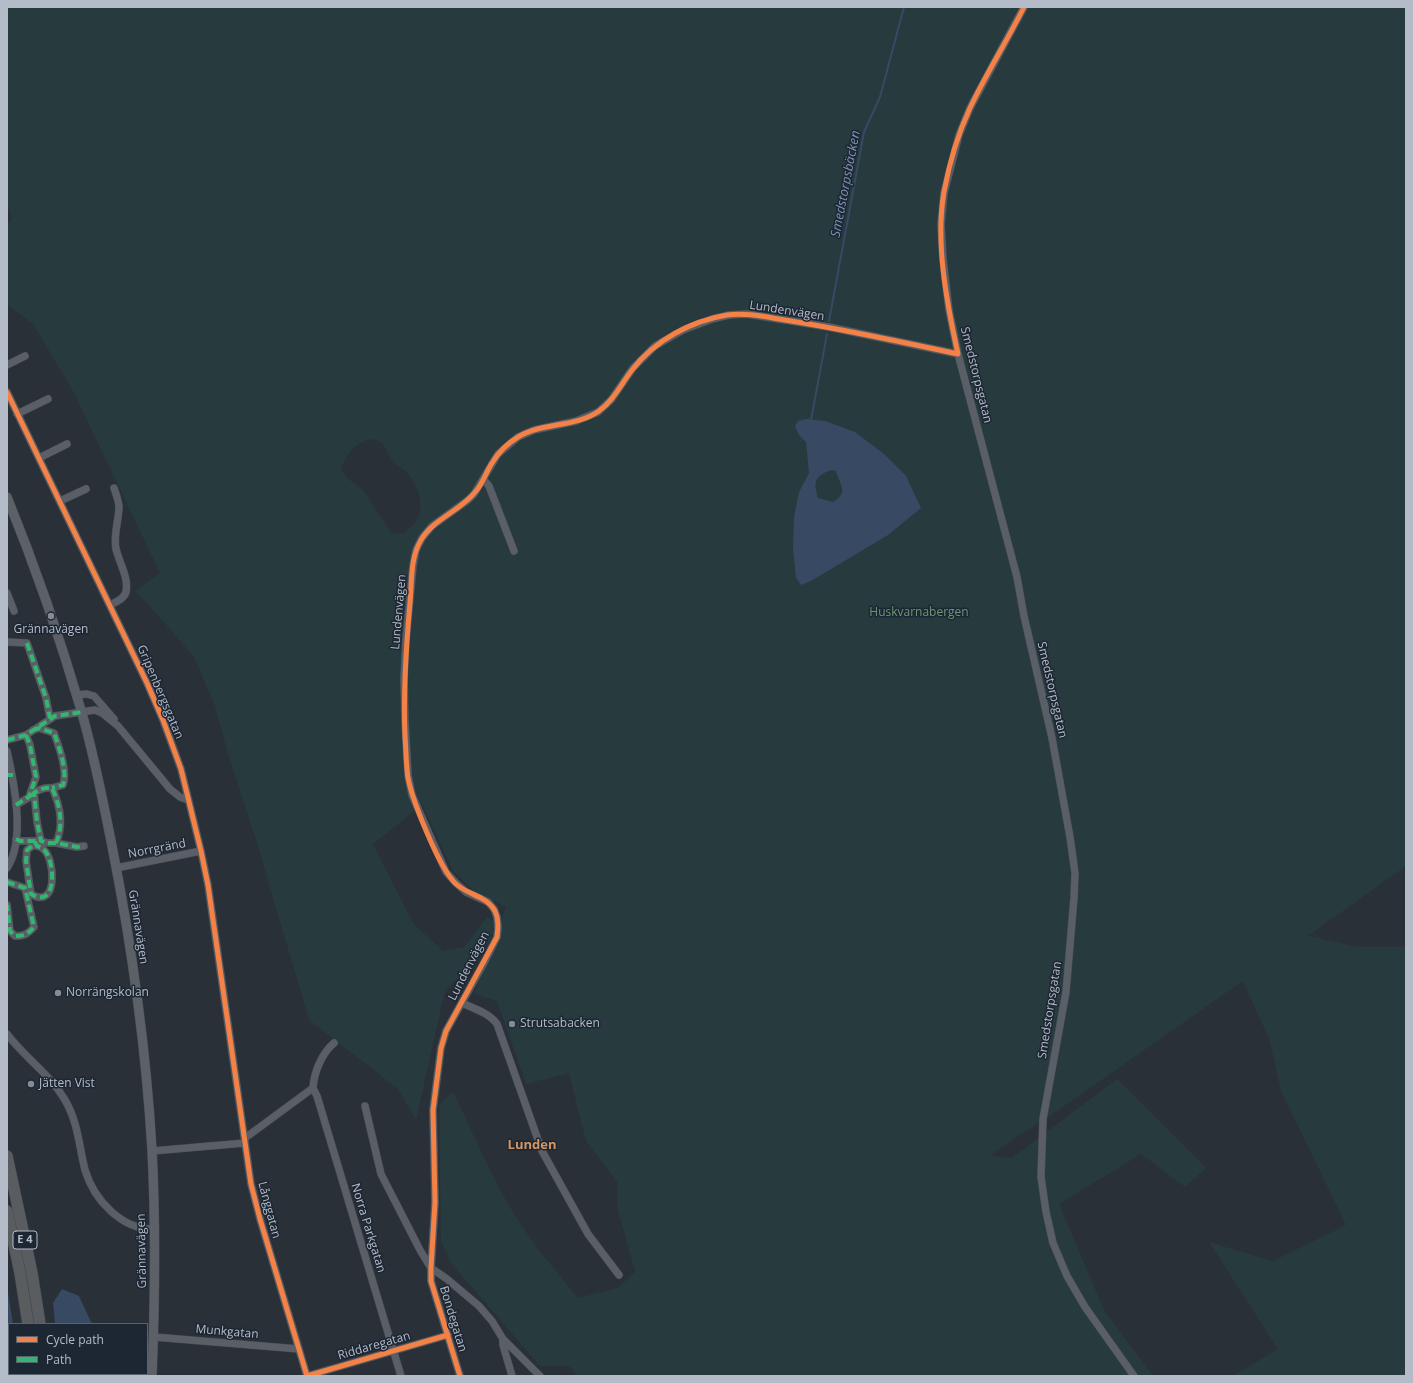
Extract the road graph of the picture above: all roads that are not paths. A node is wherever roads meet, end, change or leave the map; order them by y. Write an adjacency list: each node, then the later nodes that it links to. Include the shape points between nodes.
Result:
1 (1024, 7): 2 (street, Smedstorpsgatan, via 970,108 959,135 944,193 941,224 943,259 949,310)
2 (958, 354): 10 (street, Lundenvägen, via 829,327 747,314 712,319 682,330 655,346 633,368 611,400 598,412 576,421 534,430 518,437 498,454); 68 (street, Smedstorpsgatan, via 1017,577 1052,738 1075,873 1066,992 1043,1119 1041,1177 1046,1212 1053,1243 1067,1276)
3 (25, 356): 4 (street)
4 (7, 365)
5 (7, 392): 7 (street, Gripenbergsgatan)
6 (48, 399): 7 (street)
7 (17, 414): 9 (street, Gripenbergsgatan)
8 (67, 444): 9 (street)
9 (38, 458): 14 (street, Gripenbergsgatan)
10 (484, 480): 15 (street, via 489,486); 42 (street, Lundenvägen, via 468,500 432,526 416,550 404,679 406,765 412,795 446,872 466,892 488,902 497,917 497,937)
11 (86, 488): 14 (street)
12 (114, 488): 17 (street, via 119,507 116,549 126,594)
13 (7, 497): 20 (main road, Grännavägen, via 46,600)
14 (60, 501): 17 (street, Gripenbergsgatan)
15 (514, 551)
16 (7, 593): 18 (street)
17 (110, 605): 31 (street, Gripenbergsgatan, via 164,720 181,768)
18 (14, 611)
19 (7, 642): 22 (street, via 27,643 46,698)
20 (76, 695): 21 (main road, Grännavägen); 23 (street, via 94,696)
21 (82, 712): 22 (street); 23 (street, via 95,710); 39 (main road, Grännavägen)
22 (50, 718): 24 (street)
23 (118, 726): 31 (street, via 170,789)
24 (33, 730): 25 (street); 29 (street, via 39,728 54,733 60,749 65,780 63,785)
25 (26, 735): 26 (street); 30 (street, via 36,777)
26 (7, 740)
27 (7, 751): 28 (street)
28 (10, 775): 32 (street)
29 (52, 788): 30 (street, via 39,789); 35 (street, via 60,816 59,837)
30 (32, 795): 32 (street); 34 (street, via 37,822)
31 (188, 800): 37 (street, Gripenbergsgatan)
32 (16, 805): 33 (street)
33 (16, 839): 34 (street); 38 (street, via 12,861)
34 (37, 842): 34 (street, via 47,852 52,880 50,893 40,897 31,894 26,861 27,850); 35 (street)
35 (56, 843): 36 (street)
36 (84, 846)
37 (201, 851): 39 (street, Norrgränd); 45 (street, Gripenbergsgatan, via 211,899)
38 (7, 868)
39 (116, 868): 49 (main road, Grännavägen, via 137,998)
40 (7, 882): 41 (street, via 25,888 34,928 22,936 15,936 10,931)
41 (7, 905)
42 (462, 1003): 53 (street, Lundenvägen, via 446,1031 436,1074 432,1110 435,1202); 54 (street, Lundenvägen, via 493,1018 497,1024 542,1151 588,1234)
43 (7, 1034): 52 (street, via 48,1076 70,1108 86,1171 98,1196 121,1219 134,1226)
44 (334, 1043): 46 (street, via 328,1048 313,1078)
45 (232, 1046): 48 (street, Långgatan)
46 (313, 1088): 48 (street); 61 (street, Norra Parkgatan)
47 (365, 1106): 53 (street, Bondegatan, via 381,1174)
48 (245, 1140): 49 (street); 60 (street, Långgatan, via 251,1184 260,1219)
49 (152, 1151): 52 (main road, Grännavägen)
50 (7, 1156): 56 (highway, E 4)
51 (7, 1211): 55 (highway, E 4)
52 (154, 1229): 58 (main road, Grännavägen)
53 (430, 1268): 57 (street, Bondegatan); 59 (street, via 479,1306)
54 (619, 1275)
55 (28, 1323)
56 (40, 1323)
57 (448, 1334): 61 (street, Riddaregatan); 65 (street, Bondegatan)
58 (154, 1337): 60 (street, Munkgatan); 62 (main road, Grännavägen)
59 (504, 1338): 66 (street, via 503,1345); 67 (street)
60 (299, 1349): 63 (street, Långgatan)
61 (393, 1351): 63 (street, Riddaregatan); 64 (street, Norra Parkgatan)
62 (152, 1376)
63 (307, 1376)
64 (401, 1376)
65 (460, 1376)
66 (512, 1376)
67 (540, 1376)
68 (1134, 1376)

